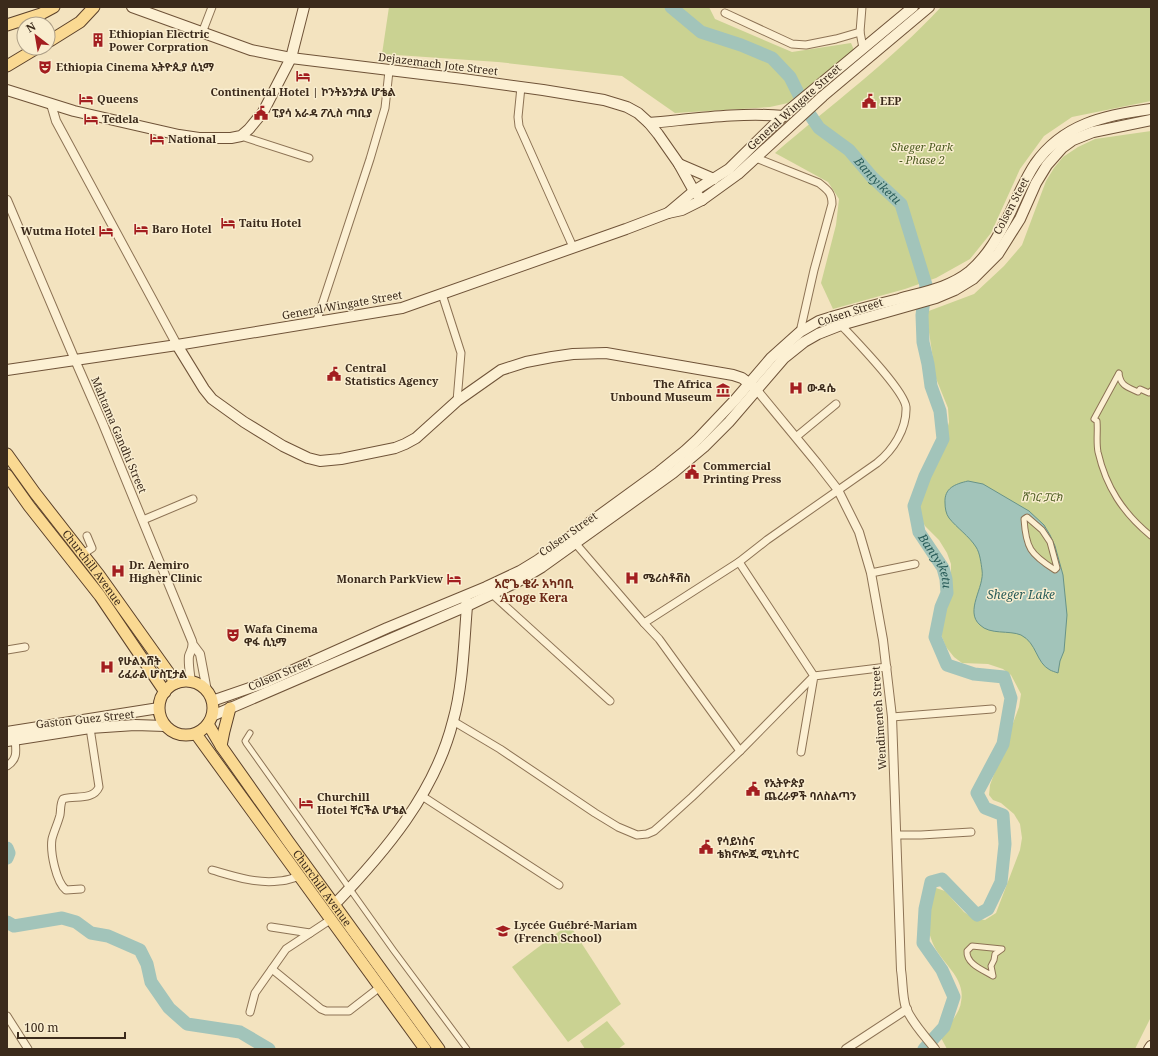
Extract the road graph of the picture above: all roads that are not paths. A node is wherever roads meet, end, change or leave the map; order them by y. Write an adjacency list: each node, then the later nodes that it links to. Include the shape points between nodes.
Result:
1 (54, 7): 10 (main road)
2 (94, 7): 13 (main road, via 80,22)
3 (132, 7): 12 (main road, Dejazemach Jote Street)
4 (212, 7): 12 (street)
5 (304, 7): 16 (main road)
6 (862, 7): 11 (street)
7 (913, 7): 14 (main road, General Wingate Street)
8 (928, 7): 21 (main road, General Wingate Street)
9 (725, 13): 11 (street, via 792,44 806,45 829,41)
10 (7, 25)
11 (860, 32): 14 (street)
12 (202, 33): 16 (main road, Dejazemach Jote Street, via 251,50)
13 (56, 37)
14 (863, 48): 21 (main road, General Wingate Street)
15 (24, 56): 17 (main road)
16 (291, 58): 18 (main road, Dejazemach Jote Street); 27 (main road, via 263,112)
17 (7, 66)
18 (390, 71): 19 (main road, Dejazemach Jote Street); 40 (street, via 385,108)
19 (522, 87): 26 (main road, Dejazemach Jote Street, via 627,106); 37 (street, via 519,126)
20 (7, 90): 22 (main road)
21 (820, 92): 24 (main road, General Wingate Street); 30 (main road, General Wingate Street, via 797,119)
22 (51, 104): 27 (main road, via 179,136); 43 (street, via 56,121)
23 (1151, 109): 28 (main road, via 1097,119 1081,125)
24 (787, 113): 26 (main road, via 743,114); 32 (main road, General Wingate Street, via 741,159)
25 (1151, 120): 28 (main road, Colsen Steet)
26 (649, 124): 31 (main road, Dejazemach Jote Street)
27 (240, 136): 29 (street)
28 (1071, 136): 39 (main road, Colsen Steet, via 1047,165 998,254 973,279 955,290)
29 (309, 158)
30 (756, 158): 35 (main road, General Wingate Street); 42 (street, via 820,183 832,196)
31 (679, 164): 32 (main road); 33 (main road, Dejazemach Jote Street)
32 (714, 179): 33 (main road, General Wingate Street)
33 (694, 191): 35 (main road, Dejazemach Jote Street); 36 (main road, General Wingate Street)
34 (7, 200): 44 (street, Mahtama Gandhi Street)
35 (702, 200): 36 (main road, General Wingate Street, via 682,210)
36 (668, 213): 37 (main road, General Wingate Street)
37 (573, 247): 38 (main road, General Wingate Street)
38 (442, 294): 40 (main road, General Wingate Street, via 402,308); 48 (street, via 461,353)
39 (892, 306): 41 (main road, Colsen Street); 42 (main road, via 835,316 819,321)
40 (316, 323): 43 (main road, General Wingate Street)
41 (841, 325): 46 (main road, Colsen Street, via 804,342); 53 (street, via 892,382 906,406 902,430 897,442 886,456)
42 (800, 332): 46 (main road, via 771,358)
43 (177, 345): 44 (main road, General Wingate Street); 48 (main road, via 212,399 283,446 320,461 341,459 405,444 416,438)
44 (75, 360): 45 (main road, General Wingate Street); 56 (street, Mahtama Gandhi Street)
45 (8, 367)
46 (753, 386): 48 (main road, via 733,375 606,353 573,354 526,362 501,370); 50 (street, Wendimeneh Street); 59 (main road, Colsen Street, via 729,422 694,456); 62 (main road, via 675,459)
47 (1151, 391): 58 (street, via 1149,393 1140,389 1138,392 1123,384 1119,373 1094,419 1097,421 1098,451 1112,493 1136,524)
48 (458, 401)
49 (836, 404): 50 (street)
50 (796, 437): 53 (street, Wendimeneh Street)
51 (7, 454): 60 (main road, Churchill Avenue)
52 (7, 475): 77 (main road, Churchill Avenue, via 100,596)
53 (838, 490): 61 (street); 64 (street, Wendimeneh Street, via 859,532)
54 (193, 499): 56 (street)
55 (1024, 519): 55 (street, via 1025,538 1031,550 1055,570 1057,568 1053,552 1046,536 1027,517)
56 (143, 520): 69 (street, Mahtama Gandhi Street)
57 (86, 536): 60 (street, via 92,548)
58 (1151, 536)
59 (576, 544): 62 (main road, Colsen Street); 68 (street)
60 (83, 554): 75 (main road, Churchill Avenue)
61 (739, 562): 68 (street); 73 (street)
62 (540, 563): 65 (main road, Colsen Street, via 517,582); 66 (main road)
63 (915, 564): 64 (street)
64 (871, 573): 72 (street, Wendimeneh Street)
65 (492, 594): 67 (main road, Colsen Street); 79 (street)
66 (465, 595): 67 (main road); 78 (main road, via 264,683)
67 (467, 606): 81 (main road, Colsen Street); 85 (main road)
68 (644, 623): 93 (street, via 659,639)
69 (194, 646): 74 (street, via 188,664); 76 (street, Mahtama Gandhi Street, via 200,654)
70 (25, 647): 71 (street)
71 (7, 650)
72 (886, 666): 73 (street); 83 (street, Wendimeneh Street)
73 (814, 676): 93 (street); 94 (street)
74 (191, 682): 75 (main road); 76 (main road)
75 (176, 684): 77 (main road)
76 (207, 691): 78 (main road)
77 (165, 692): 80 (main road)
78 (212, 701): 84 (main road)
79 (610, 701)
80 (159, 708): 86 (main road); 88 (main road, Gaston Guez Street)
81 (230, 708): 84 (main road, Colsen Street); 92 (main road)
82 (992, 709): 83 (street)
83 (892, 717): 98 (street, Wendimeneh Street)
84 (210, 720): 90 (main road); 92 (main road, Churchill Avenue)
85 (453, 721): 93 (street, via 500,749 595,813 637,835 654,831); 96 (main road, via 441,758)
86 (166, 726): 87 (main road, Gaston Guez Street); 90 (main road, via 179,734)
87 (90, 728): 91 (main road, Gaston Guez Street); 102 (street, via 98,789 92,795 63,800 52,841 60,884 66,890)
88 (7, 732)
89 (250, 733): 103 (street, via 245,740)
90 (196, 734): 100 (main road, Churchill Avenue)
91 (11, 740): 95 (street, via 16,757)
92 (221, 746): 104 (main road, Churchill Avenue)
93 (740, 751)
94 (801, 752)
95 (7, 766)
96 (422, 796): 101 (street); 103 (main road, via 399,832)
97 (972, 832): 98 (street)
98 (896, 835): 111 (street, Wendimeneh Street, via 901,970)
99 (212, 870): 100 (street, via 262,881 279,881)
100 (300, 876): 105 (main road, Churchill Avenue)
101 (559, 885)
102 (81, 889)
103 (350, 889): 104 (main road); 118 (street)
104 (334, 905): 117 (main road, Churchill Avenue)
105 (330, 920): 107 (street); 110 (main road, Churchill Avenue)
106 (271, 926): 107 (street)
107 (310, 933): 108 (street, via 286,950)
108 (272, 969): 110 (street, via 326,1011 349,1011); 112 (street, via 255,993)
109 (993, 976): 109 (street, via 991,966 995,954 1002,950 972,946 967,951 968,959)
110 (380, 987): 116 (main road, Churchill Avenue)
111 (907, 1009): 119 (street); 120 (street, Wendimeneh Street)
112 (250, 1012)
113 (7, 1016): 115 (street)
114 (1151, 1046): 121 (main road)
115 (28, 1049)
116 (425, 1049)
117 (439, 1049)
118 (467, 1049)
119 (846, 1049)
120 (935, 1049)
121 (1149, 1049)

